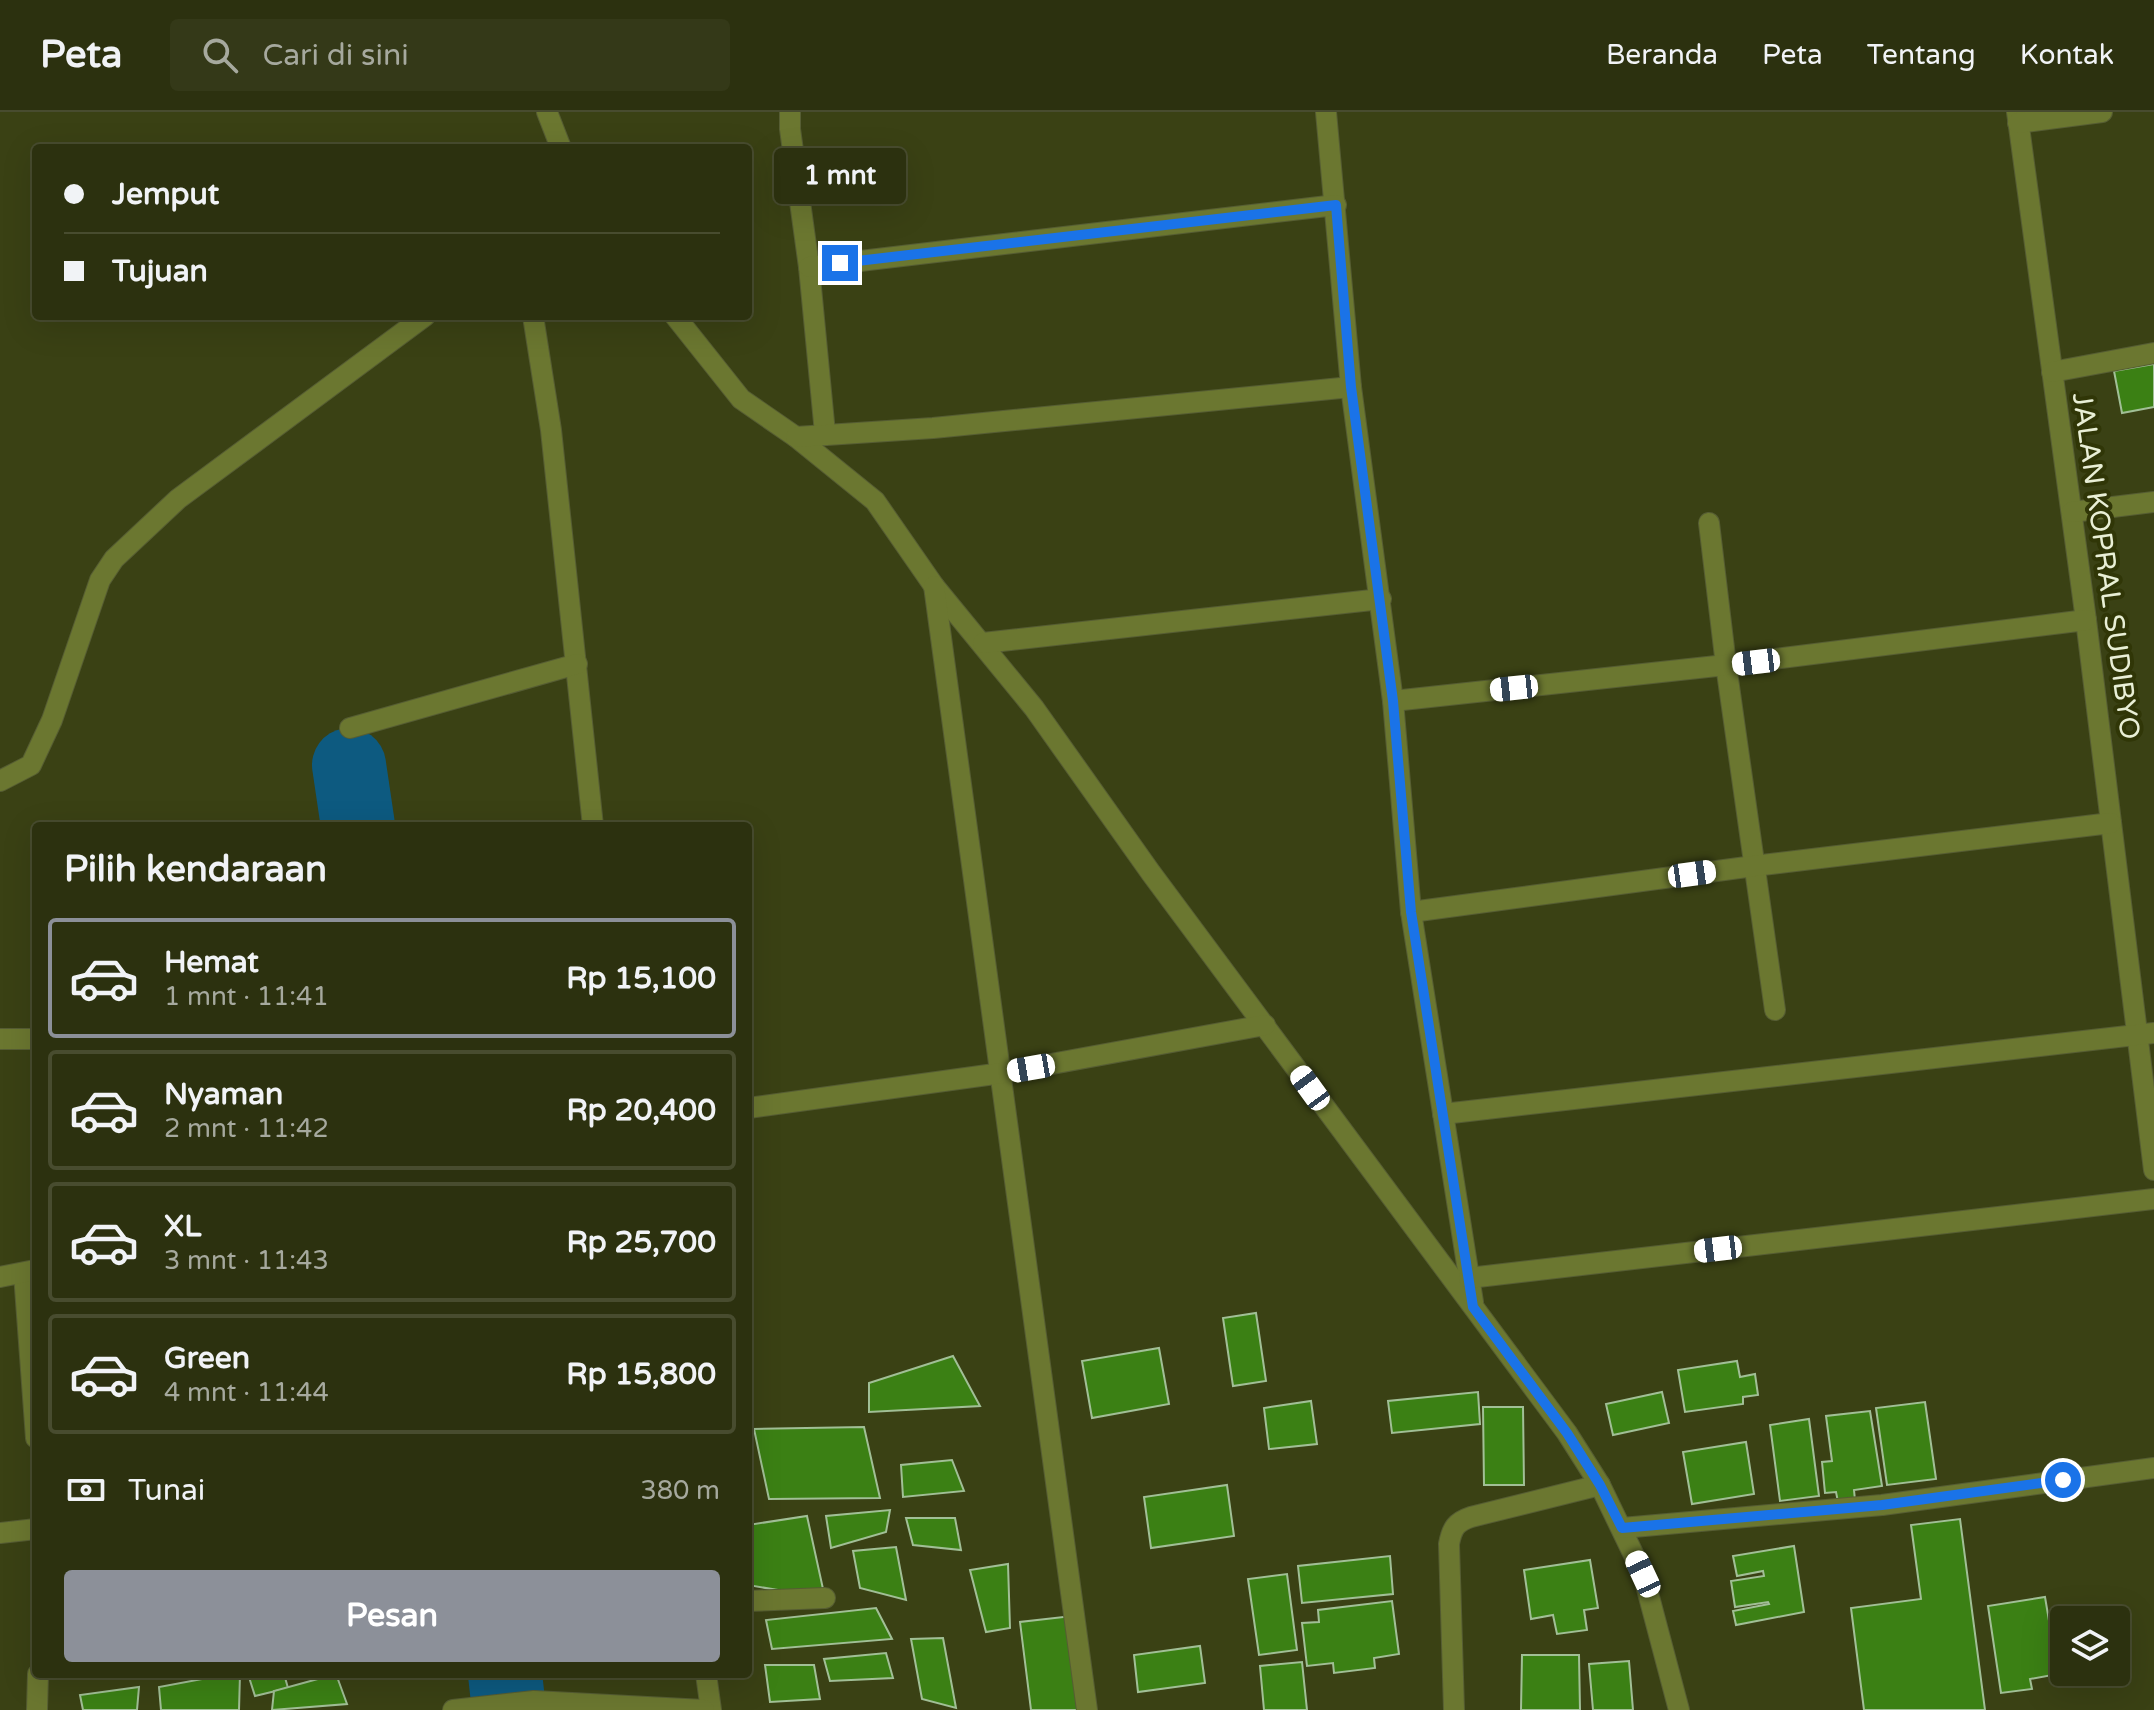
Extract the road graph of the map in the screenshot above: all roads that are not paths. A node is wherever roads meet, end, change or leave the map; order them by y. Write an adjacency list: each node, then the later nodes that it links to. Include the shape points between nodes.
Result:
1 (547, 112): 6 (street)
2 (790, 112): 8 (street)
3 (1326, 112): 7 (street)
4 (2102, 112): 5 (street)
5 (2018, 117): 13 (street, JALAN KOPRAL SUDIBYO)
6 (559, 144)
7 (1336, 205): 8 (street); 14 (street)
8 (809, 267): 15 (street)
9 (420, 320): 28 (street, via 178,499 114,559 100,580 31,765)
10 (534, 320): 24 (street)
11 (678, 320): 16 (street, via 741,399)
12 (2154, 353): 13 (street)
13 (2052, 372): 18 (street, JALAN KOPRAL SUDIBYO)
14 (1351, 387): 15 (street, via 933,428); 21 (street)
15 (825, 433): 16 (street)
16 (796, 437): 20 (street, via 875,501)
17 (2154, 502): 18 (street)
18 (2072, 512): 22 (street, JALAN KOPRAL SUDIBYO)
19 (1709, 523): 25 (street)
20 (934, 586): 23 (street); 38 (street)
21 (1381, 599): 23 (street); 26 (street)
22 (2086, 620): 25 (street); 30 (street, JALAN KOPRAL SUDIBYO)
23 (983, 643): 34 (street)
24 (577, 664): 27 (street); 29 (street)
25 (1726, 665): 26 (street); 31 (street)
26 (1393, 701): 32 (street)
27 (350, 728)
28 (0, 781)
29 (593, 822)
30 (2111, 823): 31 (street); 35 (street, JALAN KOPRAL SUDIBYO)
31 (1754, 866): 32 (street); 33 (street)
32 (1411, 912): 40 (street)
33 (1775, 1010)
34 (1265, 1025): 38 (street); 46 (street)
35 (2146, 1034): 40 (street); 41 (street, JALAN KOPRAL SUDIBYO)
36 (0, 1039): 37 (street)
37 (32, 1039)
38 (1002, 1073): 39 (street); 61 (street)
39 (752, 1107)
40 (1443, 1114): 45 (street)
41 (2154, 1170)
42 (2154, 1199): 45 (street)
43 (30, 1272): 44 (street); 47 (street)
44 (0, 1277)
45 (1469, 1278): 46 (street)
46 (1473, 1307): 49 (street)
47 (32, 1327)
48 (2154, 1468): 50 (street, via 1882,1505)
49 (1600, 1485): 50 (street); 62 (street, via 1471,1517 1452,1530)
50 (1622, 1528): 63 (street, via 1643,1574)
51 (32, 1529): 52 (street)
52 (0, 1533)
53 (825, 1598): 54 (street)
54 (752, 1601)
55 (38, 1678): 58 (street)
56 (707, 1678): 60 (street)
57 (464, 1709): 59 (street, via 534,1701)
58 (37, 1710)
59 (704, 1710)
60 (711, 1710)
61 (1087, 1710)
62 (1454, 1710)
63 (1679, 1710)

